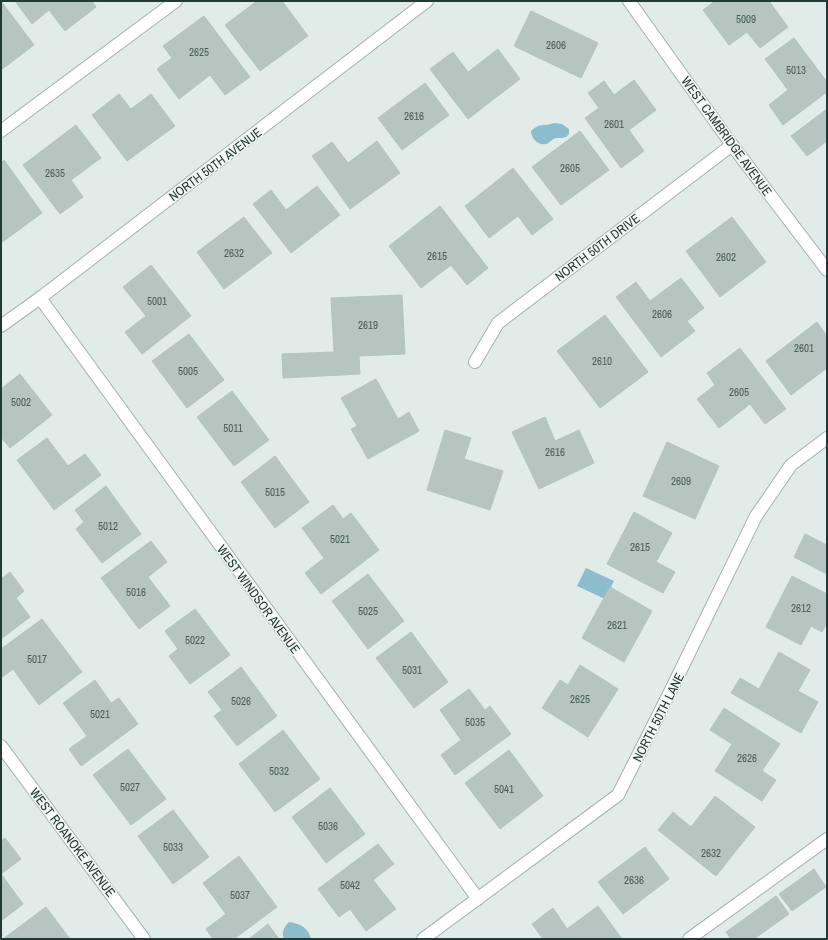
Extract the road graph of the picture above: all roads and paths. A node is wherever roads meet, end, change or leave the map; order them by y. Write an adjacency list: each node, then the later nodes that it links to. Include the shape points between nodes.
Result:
1 (176, 1): 4 (street)
2 (427, 1): 7 (street, NORTH 50TH AVENUE)
3 (630, 1): 5 (street, WEST CAMBRIDGE AVENUE)
4 (1, 131)
5 (732, 145): 6 (street, WEST CAMBRIDGE AVENUE); 9 (street, NORTH 50TH DRIVE, via 498,323)
6 (827, 270)
7 (40, 298): 8 (street, NORTH 50TH AVENUE); 13 (street, WEST WINDSOR AVENUE)
8 (1, 326)
9 (475, 362)
10 (827, 438): 13 (street, NORTH 50TH LANE, via 791,465 756,516 618,795)
11 (1, 746): 14 (street, WEST ROANOKE AVENUE)
12 (827, 839): 16 (street)
13 (478, 899): 15 (street, NORTH 50TH LANE)
14 (144, 939)
15 (422, 939)
16 (689, 939)

